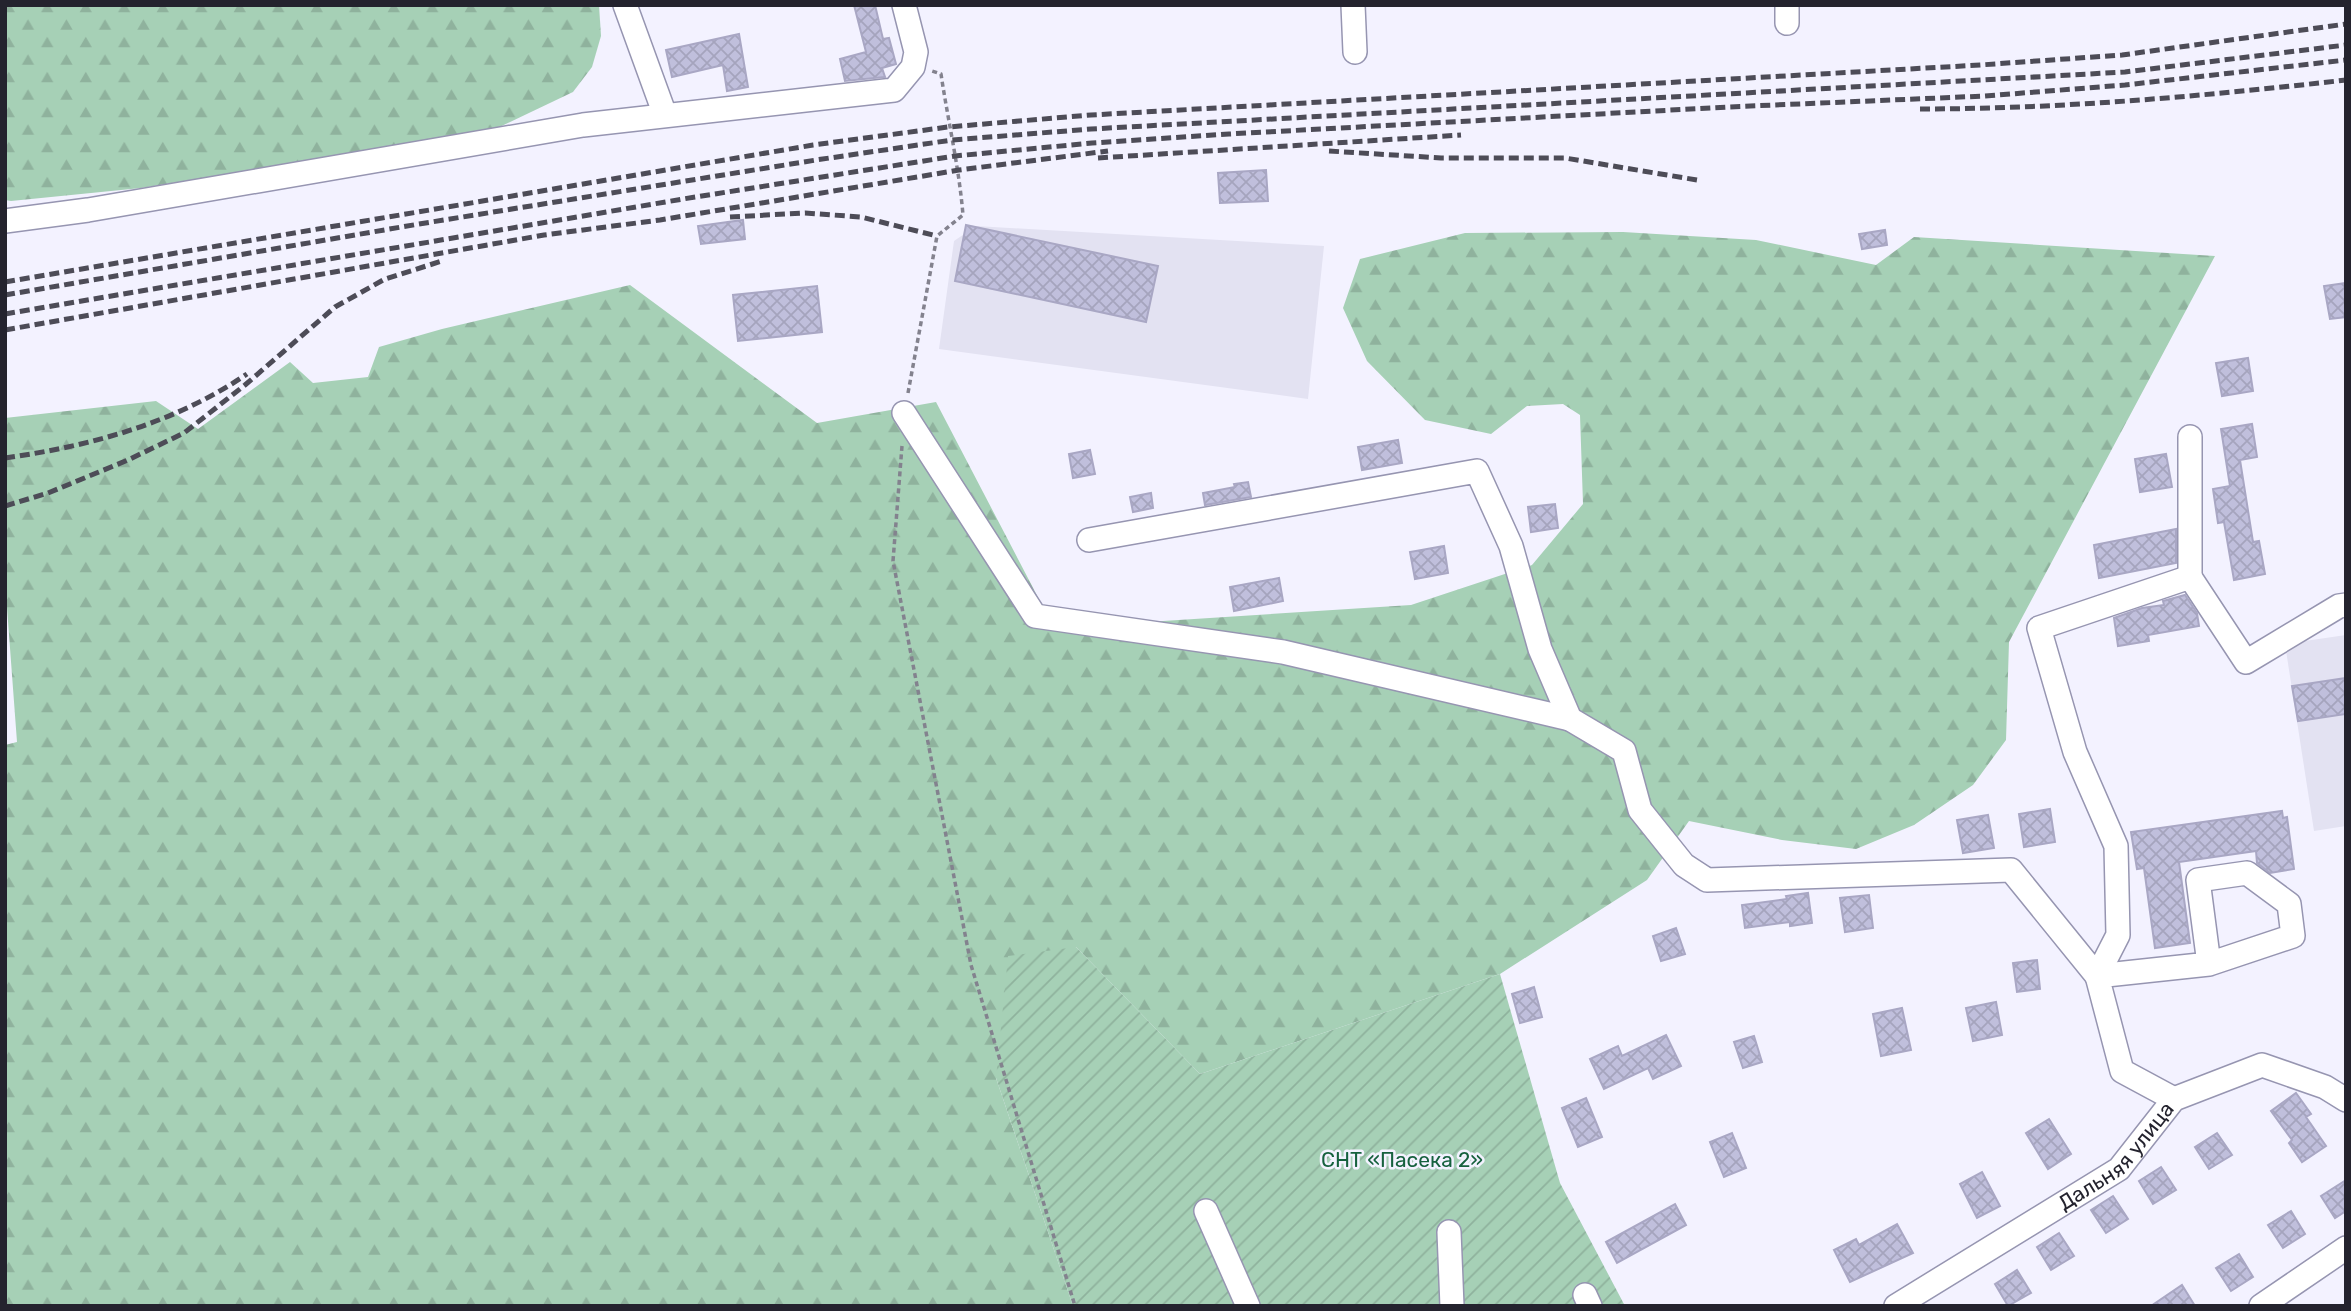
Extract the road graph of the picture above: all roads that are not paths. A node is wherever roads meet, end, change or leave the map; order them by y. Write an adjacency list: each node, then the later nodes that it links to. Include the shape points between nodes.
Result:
1 (625, 5): 5 (street)
2 (904, 5): 5 (street, via 916,52 913,67 894,90)
3 (1353, 5): 4 (street)
4 (1355, 52)
5 (665, 115): 6 (street)
6 (5, 221)
7 (904, 414): 12 (street, via 1035,615 1283,652)
8 (2190, 437): 10 (street)
9 (1089, 540): 12 (street, via 1477,471 1511,546 1540,649)
10 (2190, 577): 11 (street, via 2246,662); 14 (street, via 2039,628 2076,752 2116,846 2118,935)
11 (2346, 606)
12 (1570, 719): 14 (street, via 1624,751 1640,810 1684,865 1707,880 2011,870)
13 (2208, 964): 13 (street, via 2198,880 2247,873 2289,904 2294,936); 14 (street)
14 (2097, 976): 15 (street, via 2122,1071)
15 (2175, 1099): 16 (street, Дальняя улица, via 2262,1065 2325,1087); 22 (street, Дальняя улица, via 2119,1169)
16 (2346, 1100)
17 (1206, 1211): 20 (street)
18 (1449, 1232): 21 (street)
19 (2346, 1248): 23 (street)
20 (1248, 1306)
21 (1452, 1306)
22 (1896, 1306)
23 (2261, 1306)

